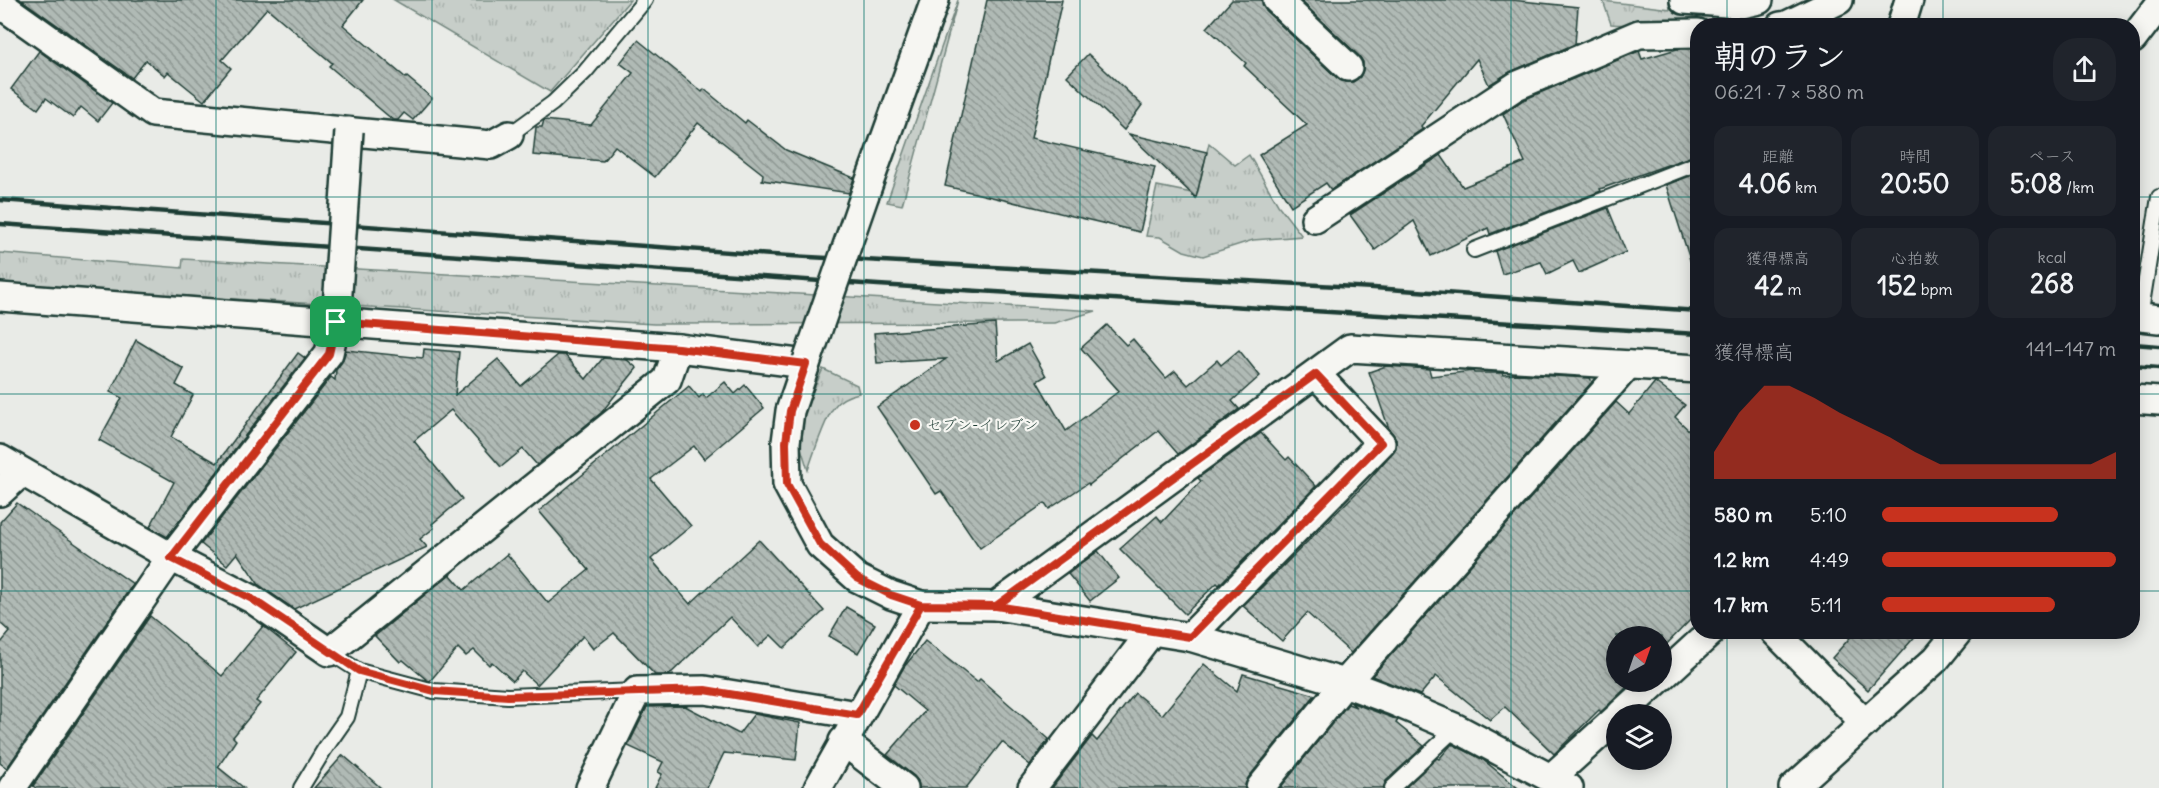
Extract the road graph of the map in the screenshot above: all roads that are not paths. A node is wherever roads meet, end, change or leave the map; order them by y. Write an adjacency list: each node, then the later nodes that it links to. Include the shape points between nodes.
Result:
1 (645, 0): 16 (lane, via 585,72 553,103)
2 (935, 0): 25 (street, bridge)
3 (1277, 0): 14 (street)
4 (1684, 0): 9 (street)
5 (1839, 0): 10 (street)
6 (1909, 0): 11 (street)
7 (0, 4): 15 (street, via 153,113)
8 (2159, 5): 12 (street)
9 (1748, 10)
10 (1802, 18)
11 (1903, 18)
12 (2140, 30)
13 (1690, 33): 19 (street, via 1639,34 1516,86)
14 (1348, 67)
15 (349, 131): 16 (street, via 491,145); 23 (street, bridge)
16 (509, 135)
17 (1690, 166): 20 (lane)
18 (2159, 197): 22 (lane)
19 (1315, 219)
20 (1474, 250)
21 (0, 297): 23 (street)
22 (2144, 318)
23 (336, 322): 24 (street); 33 (street, via 329,354)
24 (678, 348): 25 (street); 41 (street, via 667,380)
25 (806, 364): 34 (street, via 790,411 787,484 820,544 857,578)
26 (1628, 365): 27 (street); 28 (street, via 1350,348); 44 (street)
27 (1690, 369)
28 (1316, 374): 35 (street); 37 (street, via 1381,443)
29 (2140, 400): 30 (street)
30 (2159, 401)
31 (11, 466): 32 (street); 33 (street)
32 (0, 492)
33 (171, 558): 41 (street, via 252,599); 54 (street)
34 (921, 605): 35 (street); 48 (street)
35 (996, 606): 36 (street)
36 (1152, 631): 37 (street); 59 (street)
37 (1190, 637): 44 (street)
38 (1704, 639): 42 (street)
39 (1782, 639): 49 (street)
40 (1952, 639): 49 (street, via 1936,659)
41 (329, 652): 43 (lane)
42 (1672, 668)
43 (359, 671): 45 (lane, via 434,691 508,696); 55 (lane, via 347,717)
44 (1345, 683): 50 (street); 60 (street)
45 (637, 691): 48 (street, via 705,690); 56 (street)
46 (1646, 692): 47 (street)
47 (1632, 704)
48 (857, 715): 52 (street)
49 (1865, 723): 62 (street)
50 (1456, 728): 53 (street); 61 (lane)
51 (1606, 731): 53 (street)
52 (843, 741): 57 (street); 58 (street)
53 (1560, 783)
54 (12, 788)
55 (301, 788)
56 (590, 788)
57 (818, 788)
58 (904, 788)
59 (1032, 788)
60 (1260, 788)
61 (1392, 788)
62 (1794, 788)

